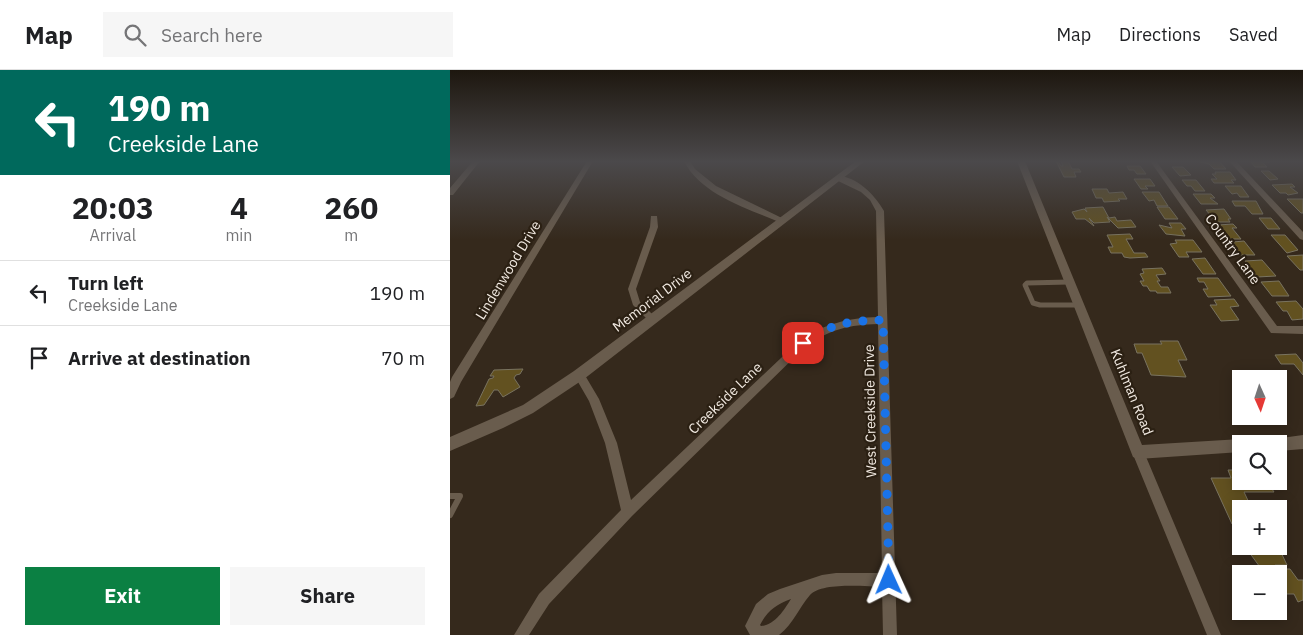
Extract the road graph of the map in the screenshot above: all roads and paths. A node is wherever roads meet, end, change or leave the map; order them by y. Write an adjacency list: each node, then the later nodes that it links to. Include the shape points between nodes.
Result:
1 (574, 187): 17 (street, Lindenwood Drive)
2 (713, 187): 9 (street)
3 (826, 187): 9 (street, Memorial Drive)
4 (861, 187): 14 (street, West Creekside Drive, via 880,212)
5 (1032, 187): 11 (street, Kuhlman Road)
6 (1172, 187): 15 (street, Country Lane, via 1274,330)
7 (1257, 187): 10 (street)
8 (654, 218): 13 (street, via 654,227 632,289 636,303)
9 (782, 220): 13 (street, Memorial Drive)
10 (1303, 237)
11 (1070, 282): 12 (street, Kuhlman Road); 12 (lane, via 1025,284 1033,303)
12 (1079, 305): 22 (street, Kuhlman Road)
13 (652, 319): 16 (street, Memorial Drive)
14 (883, 320): 24 (street, Creekside Lane, via 850,321 830,326 803,343); 26 (street, West Creekside Drive)
15 (1303, 330)
16 (578, 376): 20 (street, Memorial Drive, via 528,409); 24 (street, via 594,399 611,443)
17 (450, 394)
18 (1303, 442): 19 (street)
19 (1287, 443)
20 (450, 444)
21 (1232, 447): 22 (street)
22 (1138, 452): 30 (street, Kuhlman Road)
23 (450, 496): 25 (lane, via 460,496)
24 (628, 512): 28 (street, Creekside Lane, via 544,599)
25 (450, 515)
26 (889, 580): 27 (street, via 842,579); 29 (street, West Creekside Drive)
27 (806, 588)
28 (521, 635)
29 (890, 635)
30 (1214, 635)

